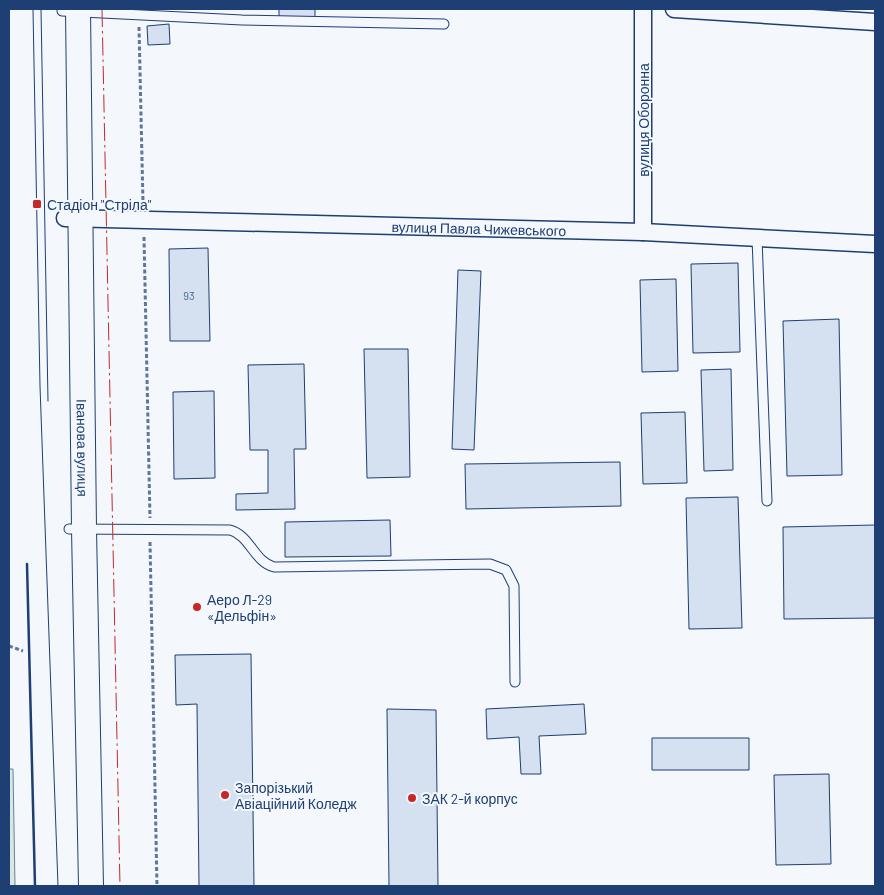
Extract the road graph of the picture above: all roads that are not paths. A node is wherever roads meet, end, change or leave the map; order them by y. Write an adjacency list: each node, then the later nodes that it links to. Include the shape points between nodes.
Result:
1 (643, 9): 7 (street, вулиця Оборонна)
2 (674, 9): 4 (street)
3 (70, 10): 5 (lane, via 242,20); 6 (main road, Іванова вулиця)
4 (875, 22)
5 (444, 24)
6 (73, 217): 7 (street, вулиця Павла Чижевського); 11 (main road, Іванова вулиця)
7 (643, 232): 8 (street, вулиця Павла Чижевського)
8 (757, 238): 9 (street, вулиця Павла Чижевського); 10 (lane)
9 (875, 244)
10 (767, 501)
11 (76, 529): 12 (lane, via 236,531 263,562 274,567 490,564 506,570 514,586); 13 (main road, Іванова вулиця); 14 (main road, Іванова вулиця)
12 (515, 682)
13 (75, 886)
14 (91, 886)

